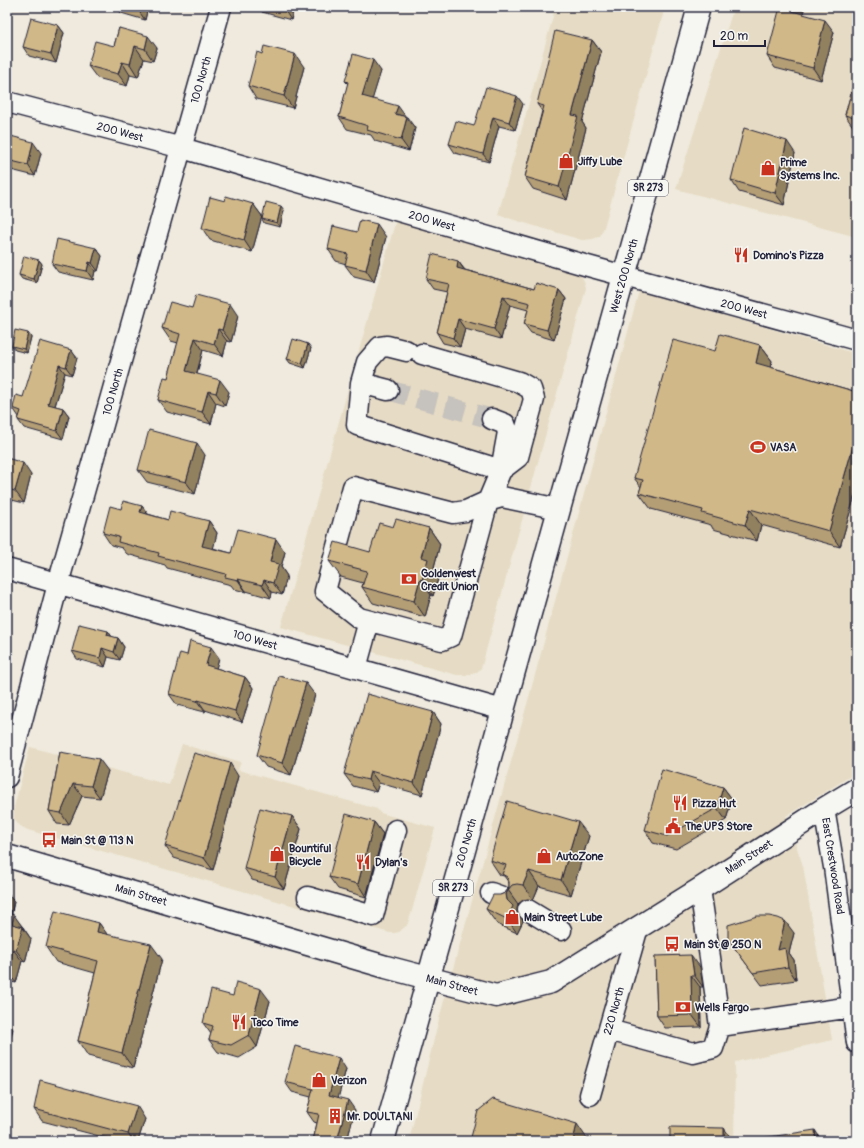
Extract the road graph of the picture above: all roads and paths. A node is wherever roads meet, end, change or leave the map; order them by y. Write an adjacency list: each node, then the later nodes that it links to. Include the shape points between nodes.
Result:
1 (221, 7): 4 (street, 100 North)
2 (699, 7): 5 (main road, West 200 North / SR 273)
3 (7, 102): 4 (street, 200 West)
4 (182, 148): 5 (street, 200 West); 15 (street, 100 North)
5 (624, 276): 6 (street, 200 West); 12 (main road, West 200 North / SR 273)
6 (857, 340)
7 (361, 384): 8 (street); 10 (street, via 357,425); 10 (street, via 367,362 380,347 387,346 520,382 531,389 534,399 518,457)
8 (388, 390)
9 (492, 419): 10 (street, via 505,424 508,432)
10 (501, 470): 11 (street)
11 (488, 501): 12 (street, via 502,497); 16 (street, via 451,636 442,640); 16 (street, via 466,511 453,513 353,487 325,591 359,618)
12 (559, 509): 13 (main road, West 200 North / SR 273)
13 (549, 545): 18 (main road, 200 North / SR 273)
14 (7, 570): 15 (street, 100 West)
15 (58, 584): 17 (street, 100 West); 19 (street, 100 North)
16 (369, 621): 17 (street)
17 (356, 668): 18 (street, 100 West)
18 (503, 710): 30 (main road, 200 North / SR 273)
19 (13, 732): 20 (street, 100 North)
20 (7, 777)
21 (857, 789): 22 (main road, Main Street)
22 (824, 809): 25 (main road, Main Street); 31 (street, East Crestwood Road)
23 (396, 830): 26 (street, via 373,916)
24 (7, 856): 30 (main road, Main Street)
25 (700, 889): 28 (main road, Main Street); 32 (street)
26 (308, 897)
27 (528, 910): 29 (street)
28 (638, 927): 30 (main road, Main Street, via 551,982 496,996); 33 (street, 220 North)
29 (561, 930)
30 (428, 978): 36 (main road, 200 North)
31 (852, 1006): 32 (street); 34 (street, East Crestwood Road)
32 (720, 1026): 33 (street, via 713,1048 693,1053)
33 (609, 1030): 35 (street, 220 North)
34 (857, 1043)
35 (590, 1094)
36 (383, 1141)

